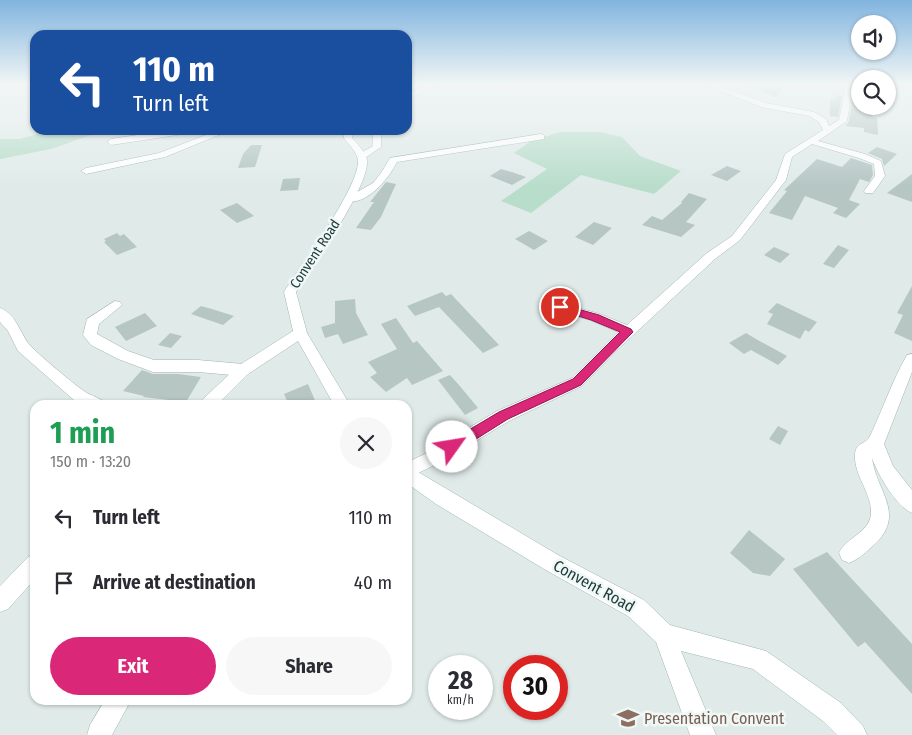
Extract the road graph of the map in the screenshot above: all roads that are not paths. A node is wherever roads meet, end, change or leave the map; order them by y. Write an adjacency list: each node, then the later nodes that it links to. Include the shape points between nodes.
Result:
1 (820, 119): 3 (street)
2 (844, 119): 3 (street)
3 (827, 130): 9 (street)
4 (157, 135): 10 (street)
5 (214, 135): 12 (street, via 162,155)
6 (348, 135): 11 (street)
7 (377, 135): 11 (street, via 377,147)
8 (541, 137): 14 (street, via 393,160 382,180 365,194)
9 (810, 141): 13 (street, via 878,163 880,176); 18 (street, via 788,156 781,180 736,238 711,256)
10 (111, 142)
11 (362, 156): 14 (street, Convent Road)
12 (86, 171)
13 (869, 191)
14 (350, 199): 19 (street, Convent Road, via 290,292)
15 (549, 304): 18 (street, via 595,317)
16 (115, 305): 21 (street, via 92,322 90,335 123,355 153,366)
17 (0, 314): 23 (street, via 24,347)
18 (628, 332): 27 (street, via 577,382 503,416)
19 (300, 333): 21 (street); 25 (street, Convent Road)
20 (912, 359): 22 (street)
21 (243, 370): 24 (street)
22 (907, 378): 26 (street)
23 (87, 400)
24 (212, 400)
25 (339, 400)
26 (875, 444): 29 (street, via 886,471); 30 (street, via 864,450 862,461 882,517 872,534)
27 (412, 468)
28 (412, 477): 33 (street, Convent Road, via 551,562 636,608)
29 (912, 504)
30 (849, 553)
31 (30, 569): 32 (street)
32 (0, 601)
33 (664, 635): 36 (street); 37 (street, Convent Road, via 758,659 832,712)
34 (116, 705): 35 (street)
35 (99, 734)
36 (703, 735)
37 (854, 735)

